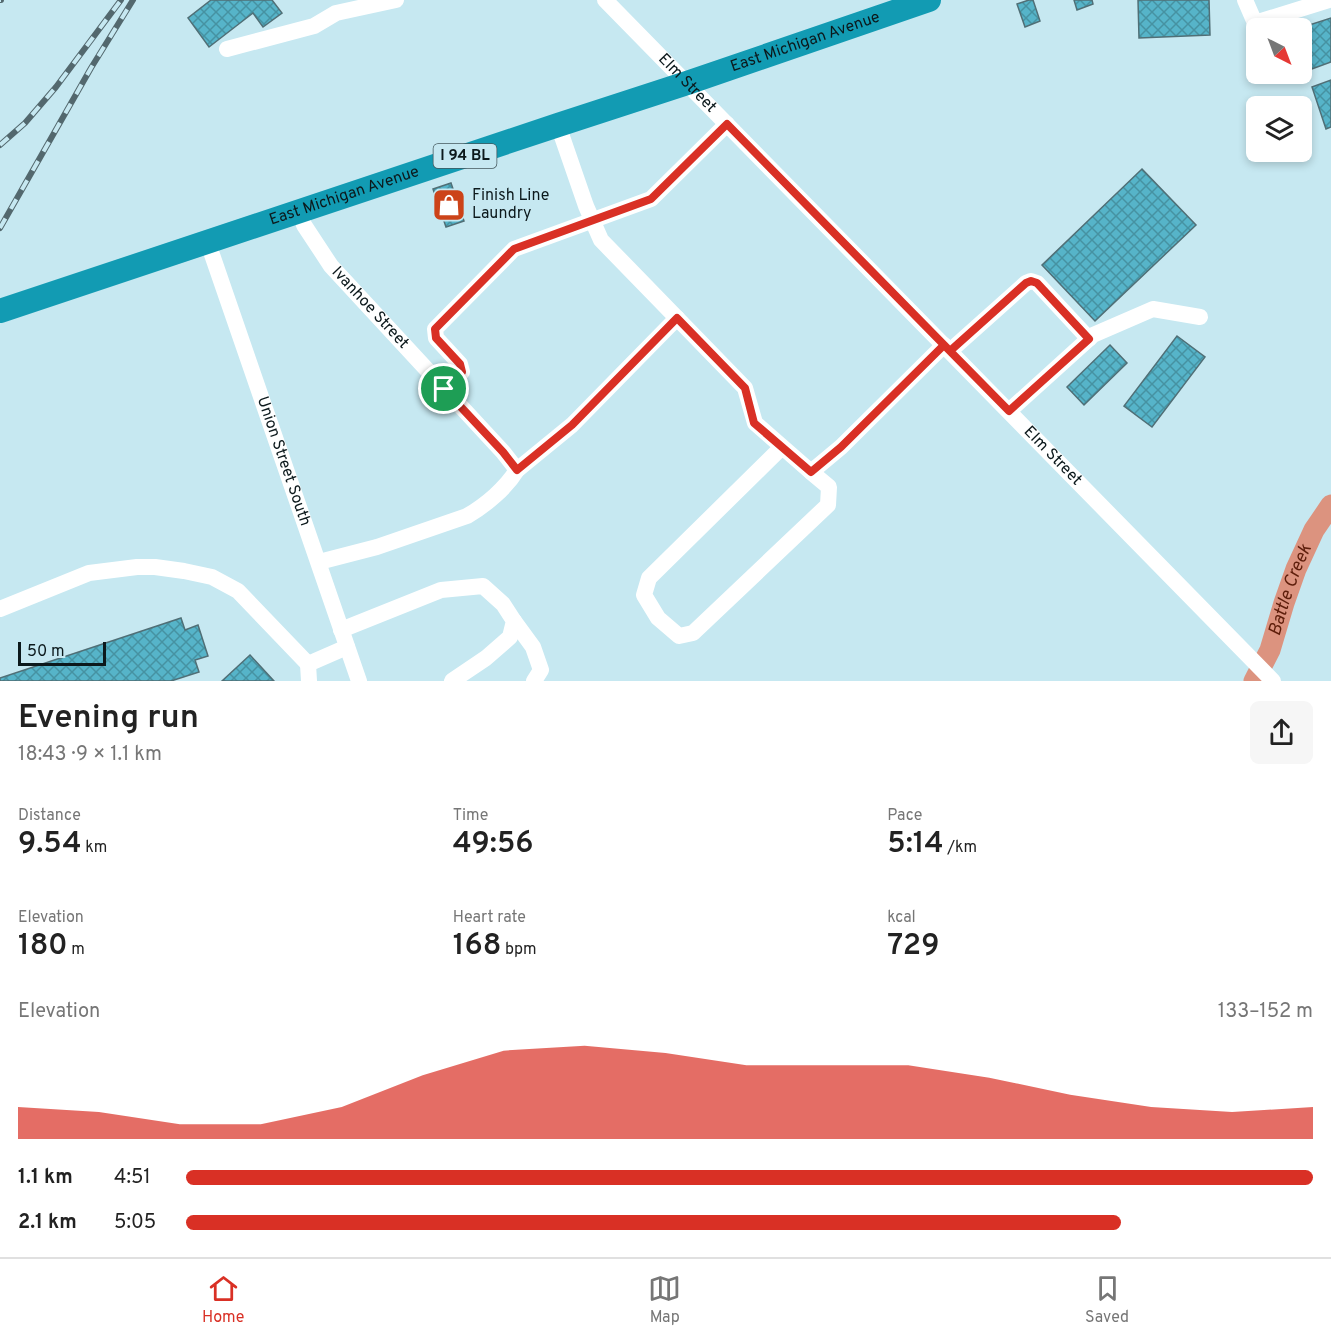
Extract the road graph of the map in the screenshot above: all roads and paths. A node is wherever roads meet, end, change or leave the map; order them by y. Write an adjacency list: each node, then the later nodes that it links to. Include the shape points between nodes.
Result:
1 (396, 0): 6 (street, via 336,13 314,26)
2 (605, 0): 7 (street, Elm Street)
3 (929, 0): 7 (highway, East Michigan Avenue / I 94 BL)
4 (1245, 0): 5 (street, via 1255,23)
5 (1329, 0)
6 (227, 49)
7 (687, 83): 8 (street, Elm Street); 9 (highway, East Michigan Avenue / I 94 BL)
8 (727, 124): 11 (street, via 651,199); 17 (street, Elm Street)
9 (558, 125): 10 (highway, East Michigan Avenue / I 94 BL); 11 (street)
10 (300, 212): 12 (highway, East Michigan Avenue / I 94 BL); 18 (street, Ivanhoe Street, via 304,225 331,266)
11 (592, 220): 15 (street, via 601,240); 18 (street, via 514,249 435,329 436,338 460,364 462,372)
12 (208, 243): 13 (highway, East Michigan Avenue / I 94 BL); 23 (street, Union Street South)
13 (0, 311)
14 (1200, 317): 16 (street, via 1153,309)
15 (677, 318): 20 (street, via 745,388 754,423); 21 (street, via 572,425)
16 (1089, 339): 17 (street, via 1031,281); 19 (street)
17 (947, 348): 19 (street, Elm Street); 22 (street)
18 (444, 389): 21 (street, Ivanhoe Street)
19 (1009, 411): 33 (street, Elm Street)
20 (782, 447): 22 (street); 22 (street, via 650,578 644,595 658,618 679,636 693,633 828,505 829,487)
21 (517, 470): 23 (street, via 511,480 467,516 377,548)
22 (811, 472)
23 (319, 562): 26 (street, Union Street South)
24 (0, 609): 28 (street, via 89,573 137,567 184,571 212,577 238,591)
25 (514, 621): 26 (street, via 503,604 483,586 441,590); 31 (street, via 510,637); 32 (street, via 533,647 541,670)
26 (342, 630): 27 (street, Union Street South)
27 (347, 647): 28 (street); 30 (street, Union Street South)
28 (308, 664): 29 (street)
29 (309, 681)
30 (359, 681)
31 (452, 681)
32 (534, 681)
33 (1273, 681)

